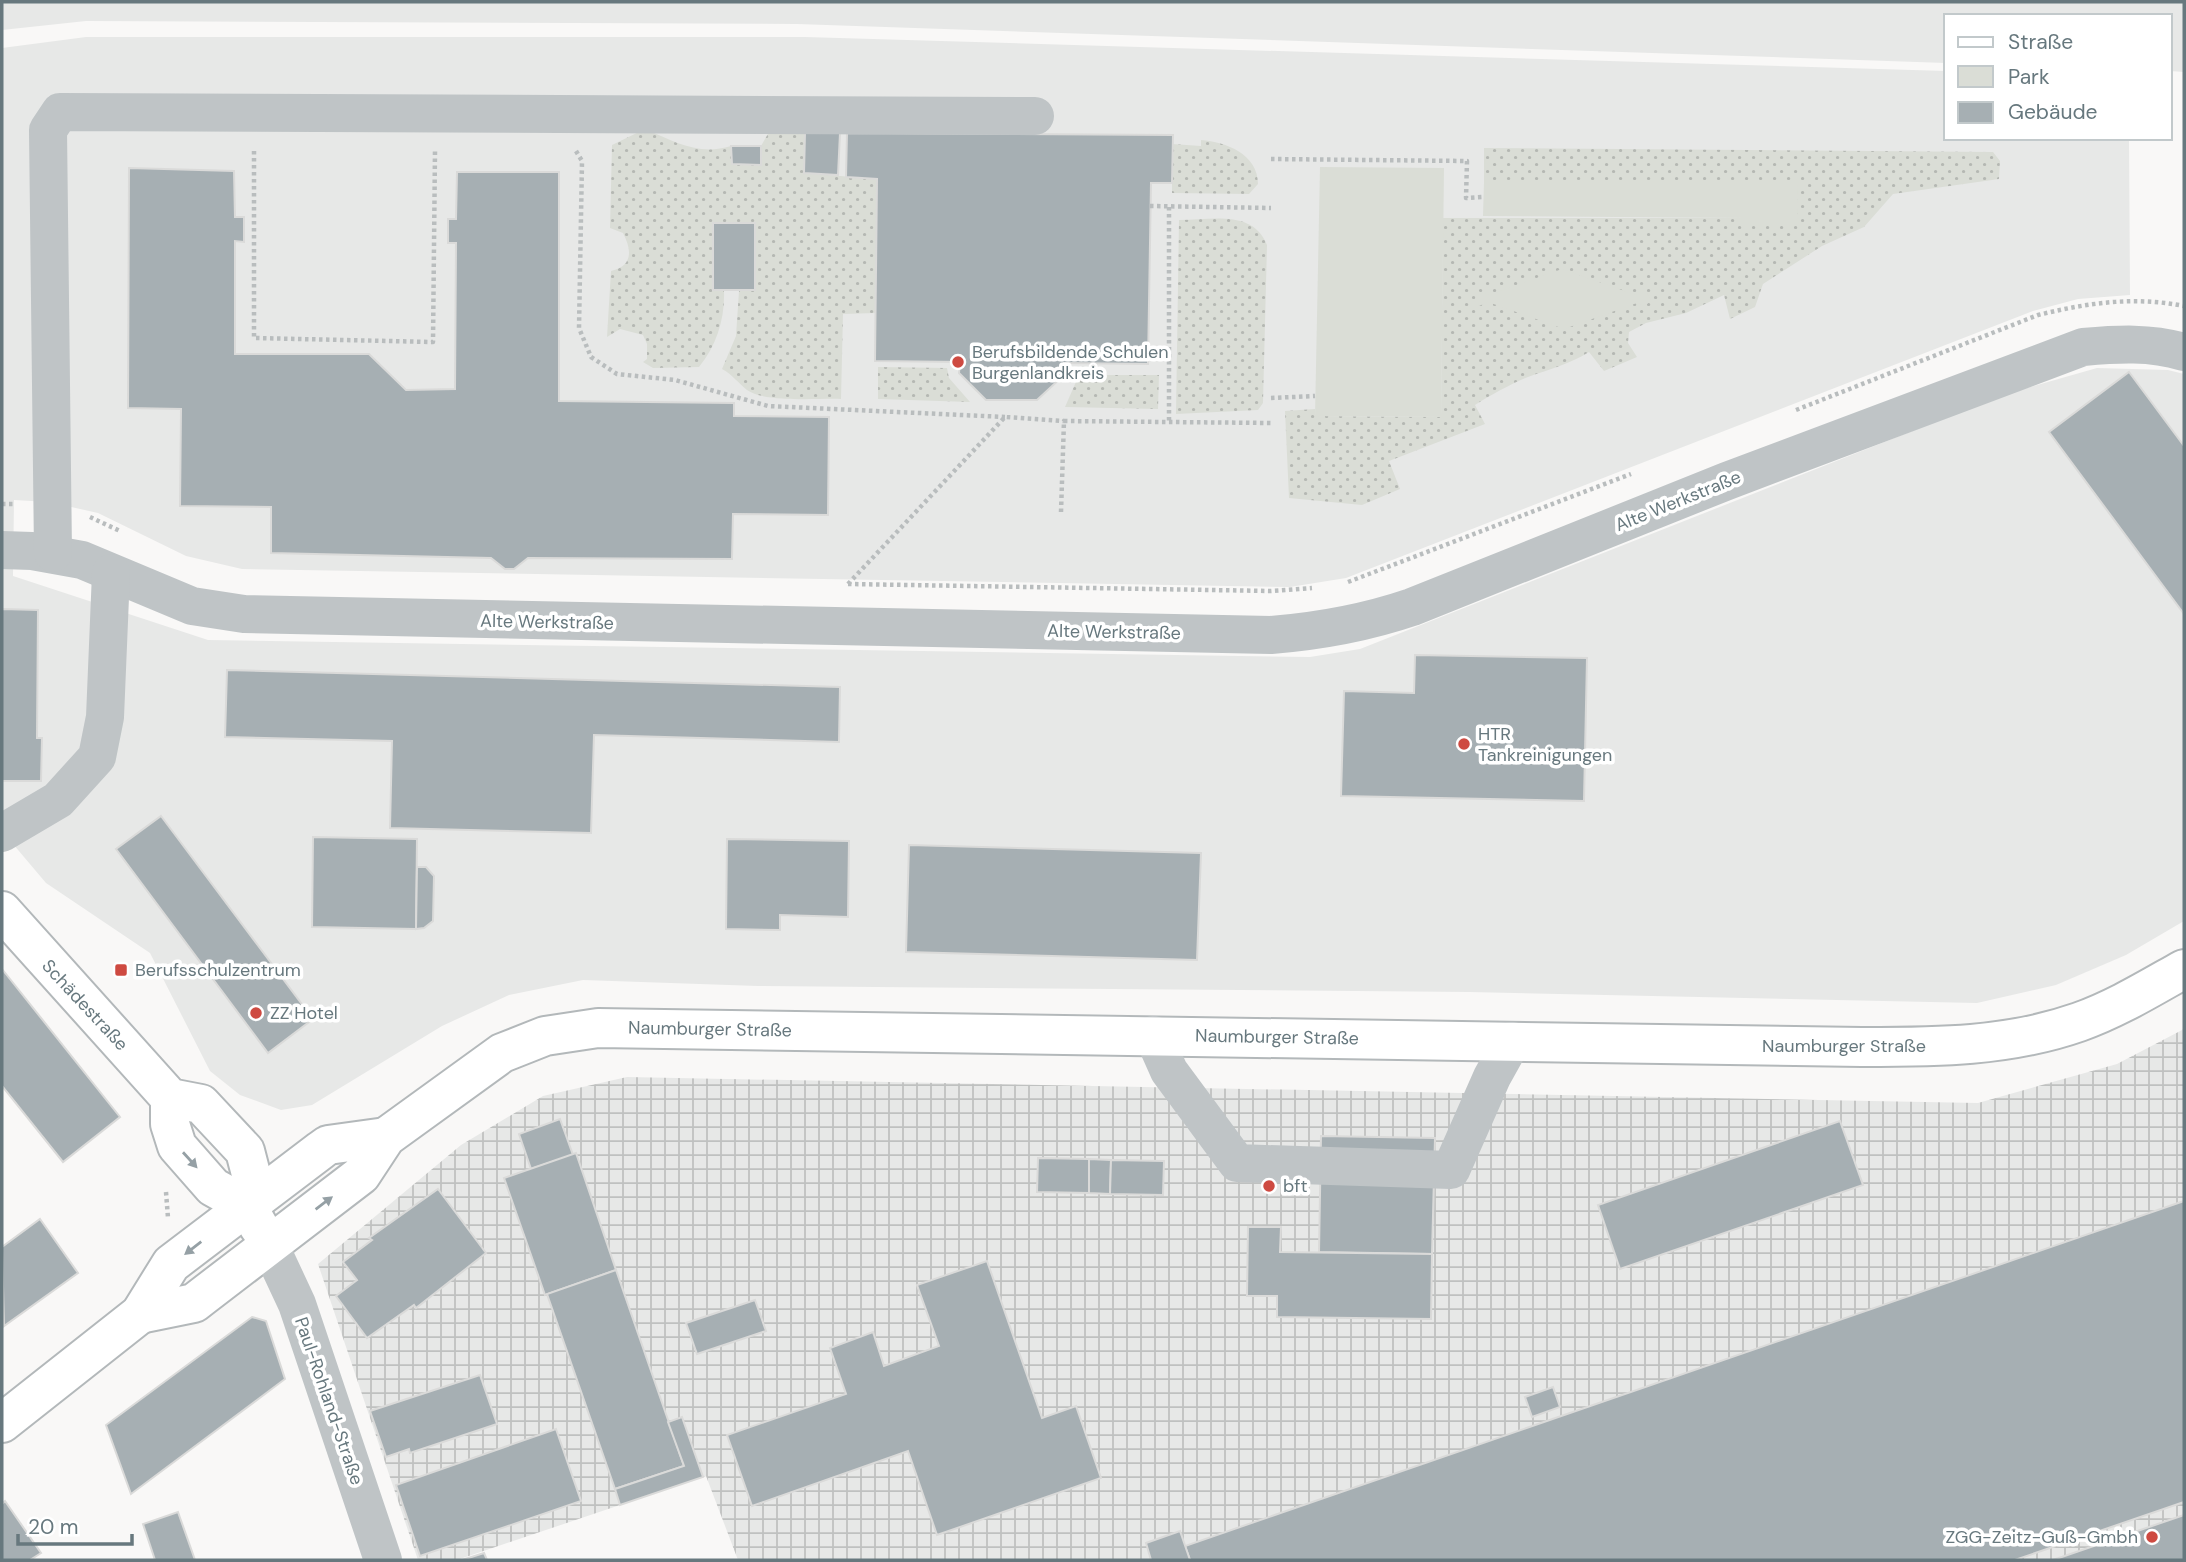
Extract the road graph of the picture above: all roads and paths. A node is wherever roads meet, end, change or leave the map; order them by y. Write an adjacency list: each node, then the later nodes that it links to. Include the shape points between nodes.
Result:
1 (1035, 116): 21 (street, via 60,112 48,130)
2 (254, 141): 4 (path, via 254,338 433,342 435,151)
3 (564, 150): 15 (path, via 576,151 582,161 579,328 591,357 617,374 675,380 768,406)
4 (449, 151)
5 (1271, 159): 6 (path, via 1467,161 1466,198)
6 (1483, 197)
7 (1150, 206): 8 (path)
8 (1169, 207): 9 (path); 17 (path)
9 (1271, 208)
10 (2184, 306): 14 (path, via 2130,300 2079,304 2038,315)
11 (2184, 352): 26 (street, Alte Werkstraße, via 2125,344 2083,347 1727,481 1412,607 1323,631 1271,635 257,615 192,606)
12 (1315, 396): 13 (path)
13 (1271, 398)
14 (1787, 414)
15 (1005, 417): 16 (path); 28 (path, via 847,584 1244,591)
16 (1064, 421): 17 (path); 22 (path)
17 (1169, 423): 18 (path)
18 (1271, 423)
19 (1635, 472): 27 (path)
20 (2, 504): 21 (path)
21 (53, 508): 23 (path, via 86,515); 25 (street)
22 (1061, 512)
23 (123, 532)
24 (2, 550): 25 (street, Alte Werkstraße)
25 (53, 553): 26 (street, Alte Werkstraße)
26 (111, 573): 29 (street, via 105,717 97,757 58,800)
27 (1339, 584)
28 (1315, 588)
29 (2, 833)
30 (2, 911): 34 (main road, Schädestraße)
31 (2184, 969): 33 (main road, Naumburger Straße, via 2079,1022 2000,1042 1862,1047)
32 (1153, 1035): 33 (main road, Naumburger Straße); 33 (street, via 1169,1072 1237,1163 1451,1170); 35 (main road, Naumburger Straße, via 567,1031 502,1053)
33 (1512, 1041)
34 (170, 1098): 36 (main road, one-way to 36, via 170,1124 177,1146); 37 (main road, via 201,1104 245,1151 252,1178)
35 (386, 1137): 37 (main road, Naumburger Straße, via 328,1145); 39 (main road, Naumburger Straße, one-way to 35, via 361,1175)
36 (190, 1161): 37 (main road, via 213,1187); 38 (path, via 165,1179 169,1217)
37 (247, 1206): 39 (main road); 40 (main road, Naumburger Straße, one-way to 40, via 171,1265)
38 (165, 1227)
39 (269, 1244): 40 (main road, Naumburger Straße, via 194,1303); 42 (street, Paul-Rohland-Straße, via 297,1304)
40 (139, 1314): 41 (main road, Naumburger Straße)
41 (2, 1423)
42 (383, 1560)

